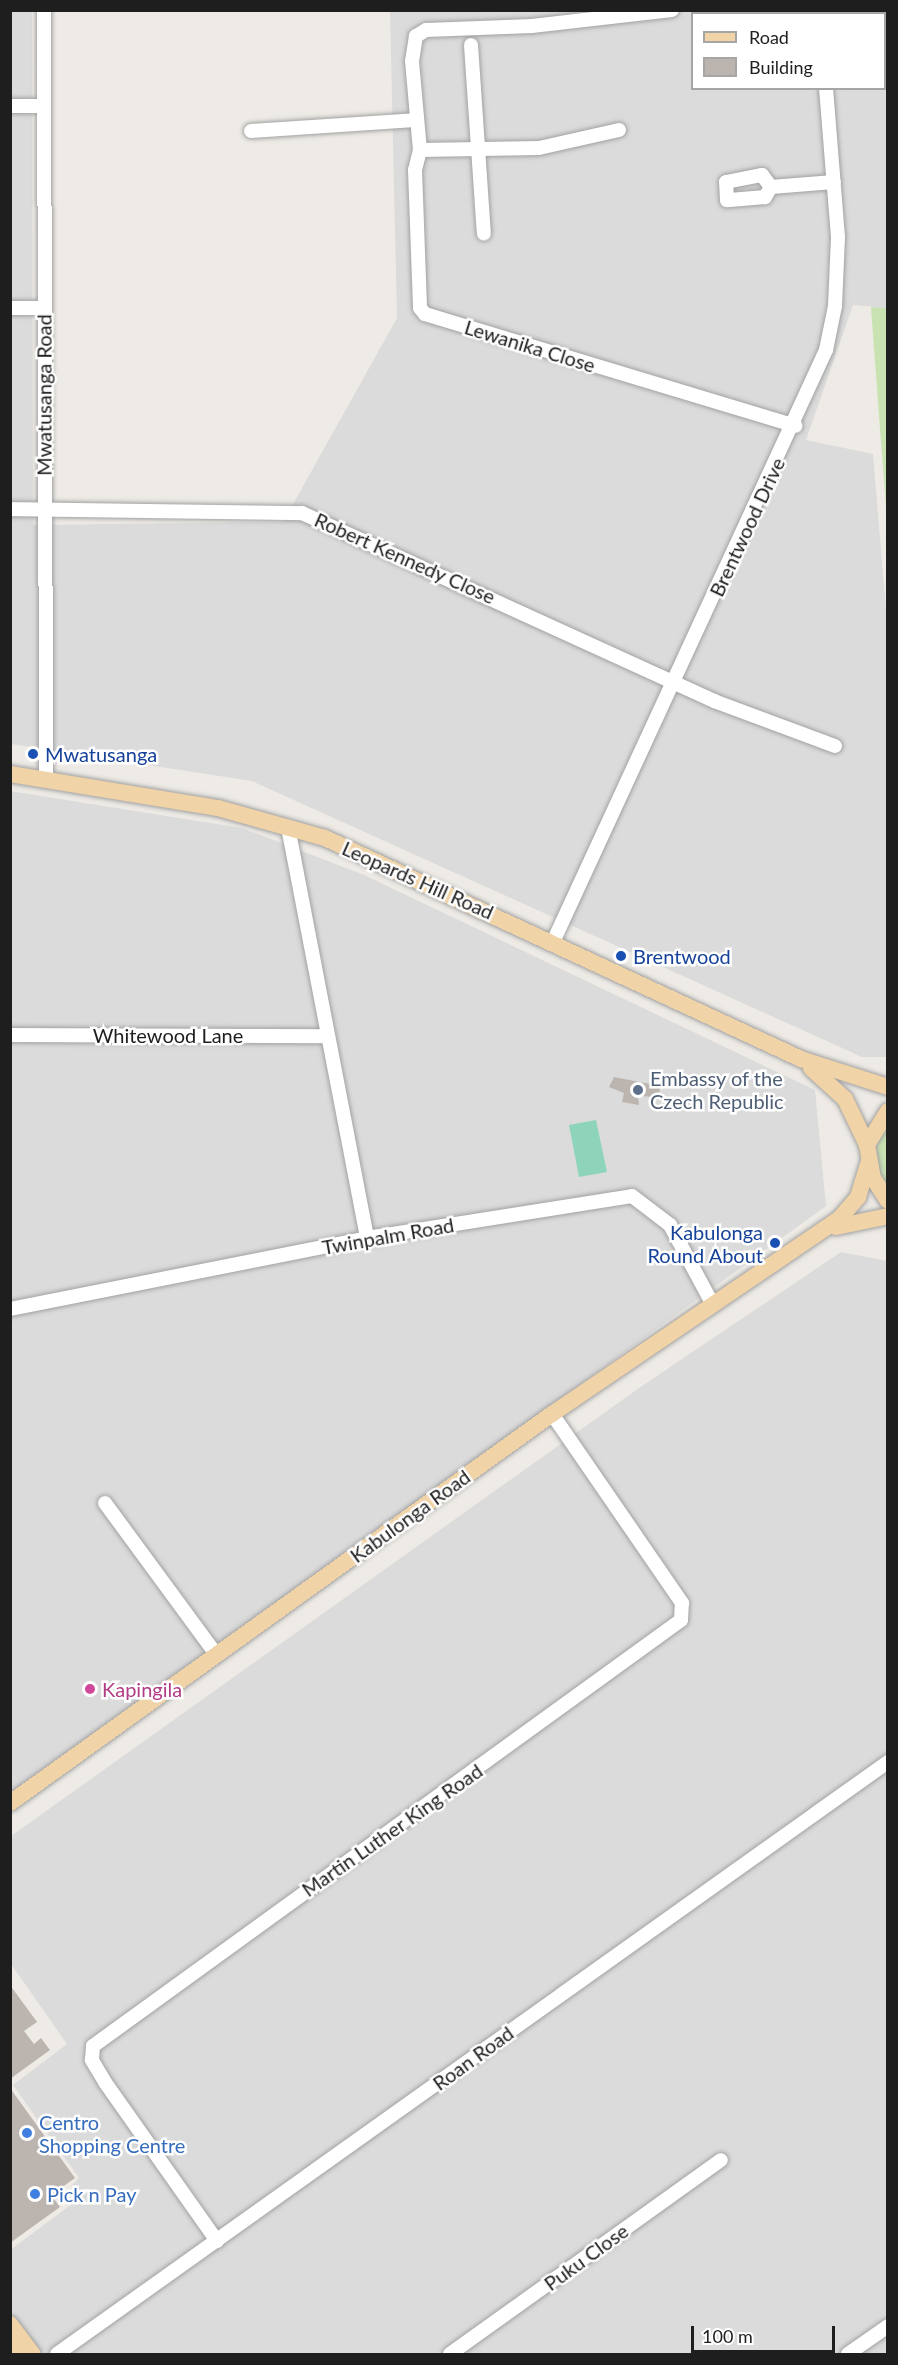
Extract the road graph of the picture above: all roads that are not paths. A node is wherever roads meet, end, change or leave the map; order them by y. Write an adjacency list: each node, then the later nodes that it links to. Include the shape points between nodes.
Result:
1 (44, 10): 6 (street, Mwatusanga Road)
2 (672, 10): 7 (street, Lewanika Close, via 532,26 426,30 412,48)
3 (471, 45): 11 (street)
4 (826, 90): 12 (street, Brentwood Drive)
5 (10, 106): 6 (street)
6 (44, 106): 16 (street, Mwatusanga Road)
7 (415, 120): 9 (street); 10 (street, Lewanika Close)
8 (619, 130): 11 (street, via 539,148)
9 (251, 131)
10 (420, 150): 11 (street); 17 (street, Lewanika Close, via 415,170 421,236 417,296 425,314)
11 (477, 150): 14 (street)
12 (834, 182): 13 (street); 17 (street, Brentwood Drive, via 835,306 826,350)
13 (771, 187)
14 (484, 234)
15 (10, 308): 16 (street)
16 (44, 308): 19 (street, Mwatusanga Road)
17 (795, 426): 20 (street, Brentwood Drive)
18 (10, 509): 19 (street, Robert Kennedy Close)
19 (45, 510): 20 (street, Robert Kennedy Close, via 302,513); 23 (street, Mwatusanga Road)
20 (674, 683): 21 (street, Robert Kennedy Close); 25 (street, Brentwood Drive)
21 (835, 746)
22 (10, 774): 23 (main road, Leopards Hill Road)
23 (46, 780): 24 (main road, Leopards Hill Road, via 218,808)
24 (288, 827): 25 (main road, Leopards Hill Road); 27 (street)
25 (553, 942): 28 (main road, Leopards Hill Road)
26 (10, 1035): 27 (street, Whitewood Lane)
27 (326, 1036): 35 (street)
28 (801, 1059): 29 (main road, Leopards Hill Road); 31 (main road, Leopards Hill Road, via 845,1099)
29 (888, 1087)
30 (888, 1111): 31 (main road, Kabulonga Road)
31 (868, 1154): 32 (main road, Leopards Hill Road); 34 (main road, Kabulonga Road, via 854,1203)
32 (888, 1202)
33 (888, 1216): 34 (main road, Kabulonga Road, via 855,1220)
34 (814, 1236): 36 (main road, Kabulonga Road)
35 (367, 1238): 36 (street, Twinpalm Road, via 632,1196 670,1225); 37 (street, Twinpalm Road)
36 (712, 1303): 38 (main road, Kabulonga Road)
37 (10, 1309)
38 (552, 1414): 40 (main road, Kabulonga Road); 44 (street, Martin Luther King Road, via 682,1603 681,1620 93,2046 92,2060 105,2082)
39 (105, 1503): 40 (street)
40 (216, 1654): 42 (main road, Kabulonga Road)
41 (888, 1762): 44 (street, Roan Road)
42 (10, 1803)
43 (721, 2160): 51 (street, Puku Close)
44 (217, 2241): 50 (street, Roan Road)
45 (10, 2324): 49 (main road)
46 (888, 2326): 52 (street)
47 (10, 2347): 48 (main road)
48 (16, 2355)
49 (33, 2355)
50 (57, 2355)
51 (450, 2355)
52 (848, 2355)

